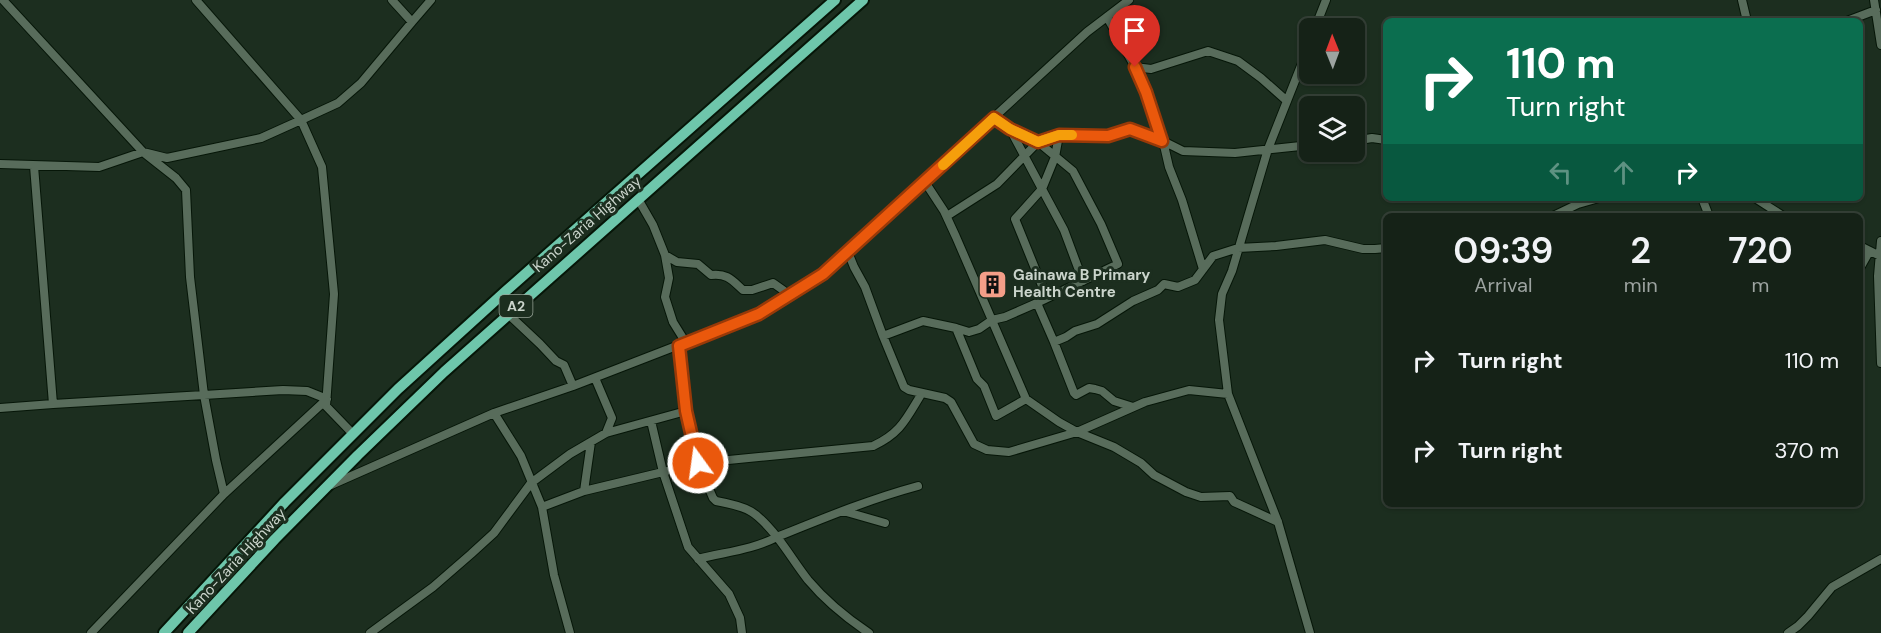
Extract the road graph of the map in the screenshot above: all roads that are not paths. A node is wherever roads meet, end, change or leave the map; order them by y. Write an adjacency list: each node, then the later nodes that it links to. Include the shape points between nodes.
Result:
1 (3, 0): 31 (street)
2 (196, 0): 22 (street)
3 (393, 0): 16 (street)
4 (431, 0): 16 (street)
5 (835, 0): 79 (highway, Kano-Zaria Highway / A2, via 507,290)
6 (863, 0): 38 (highway, Kano-Zaria Highway / A2)
7 (1129, 0): 12 (street)
8 (1326, 0): 13 (street)
9 (1743, 0): 14 (street)
10 (1874, 0): 11 (street)
11 (1876, 10): 15 (street); 17 (street)
12 (1107, 17): 18 (street); 21 (street)
13 (1319, 18)
14 (1746, 18)
15 (1855, 18)
16 (412, 22): 22 (street, via 338,103)
17 (1881, 45)
18 (1135, 67): 20 (street, via 1151,69 1208,51 1238,61); 27 (street)
19 (1299, 71): 20 (street)
20 (1287, 101): 30 (street)
21 (994, 118): 23 (street); 36 (street)
22 (301, 120): 31 (street, via 261,138 167,158); 70 (street, via 322,167 334,294)
23 (1010, 129): 28 (street); 32 (street)
24 (1059, 135): 27 (street, via 1108,136 1130,129); 28 (street); 33 (street)
25 (1365, 139): 26 (street)
26 (1383, 140)
27 (1162, 141): 30 (street, via 1183,151 1235,153); 53 (street)
28 (1038, 142): 32 (street); 33 (street)
29 (1299, 146): 30 (street)
30 (1268, 149): 45 (street)
31 (143, 152): 35 (street, via 99,167); 69 (street, via 186,190 190,277)
32 (1025, 156): 37 (street); 43 (street, via 997,184)
33 (1055, 157): 37 (street); 54 (street, via 1073,171 1118,264)
34 (0, 164): 35 (street)
35 (34, 165): 72 (street)
36 (925, 182): 43 (street); 48 (street)
37 (1042, 189): 54 (street, via 1064,230); 56 (street, via 1015,219)
38 (638, 199): 50 (street); 58 (highway, Kano-Zaria Highway / A2)
39 (1588, 201): 41 (street)
40 (1760, 201): 42 (street)
41 (1559, 213)
42 (1778, 213)
43 (946, 216): 59 (street)
44 (1881, 242): 51 (street)
45 (1238, 248): 46 (street, via 1325,240 1363,249); 53 (street, via 1213,256); 68 (street, via 1222,294 1219,320)
46 (1383, 248)
47 (1863, 248): 49 (street)
48 (848, 252): 55 (street); 61 (street)
49 (1869, 252): 51 (street); 52 (street)
50 (665, 255): 55 (street, via 677,262 698,264 711,275 729,278 743,290 773,284); 63 (street, via 669,278 665,297)
51 (1880, 256): 64 (street)
52 (1863, 263)
53 (1203, 268): 62 (street, via 1195,280 1179,287 1164,284 1097,324)
54 (1083, 281): 56 (street)
55 (790, 295): 63 (street, via 759,314)
56 (1047, 298): 57 (street)
57 (1037, 303): 59 (street); 62 (street)
58 (508, 314): 66 (street, via 564,365); 85 (highway, Kano-Zaria Highway / A2)
59 (992, 320): 60 (street, via 969,332); 71 (street)
60 (956, 328): 61 (street, via 923,321); 71 (street, via 996,416)
61 (883, 336): 67 (street, via 904,387)
62 (1054, 342): 73 (street, via 1076,395 1095,389)
63 (682, 345): 65 (street); 75 (street)
64 (1881, 363)
65 (595, 378): 66 (street); 80 (street, via 611,413)
66 (573, 386): 76 (street)
67 (922, 393): 78 (street, via 951,402 974,444 987,450 1009,452); 82 (street, via 902,426 873,446)
68 (1228, 394): 73 (street, via 1189,390); 91 (street)
69 (204, 395): 70 (street, via 283,390 307,391); 72 (street); 88 (street)
70 (327, 399): 79 (street, via 326,406); 88 (street)
71 (1026, 399): 78 (street)
72 (53, 404): 74 (street)
73 (1133, 407): 78 (street)
74 (0, 408)
75 (686, 411): 77 (street); 82 (street)
76 (494, 413): 84 (street, via 521,456); 85 (street)
77 (651, 421): 80 (street); 83 (street)
78 (1077, 432): 91 (street, via 1114,447 1186,492 1201,497 1230,496 1234,502)
79 (353, 434): 97 (highway, Kano-Zaria Highway / A2)
80 (606, 434): 81 (street)
81 (591, 442): 84 (street); 87 (street)
82 (698, 463): 83 (street); 93 (street, via 712,498 748,508)
83 (663, 472): 87 (street); 94 (street, via 688,547)
84 (531, 483): 89 (street); 99 (street, via 494,533 433,587)
85 (330, 485): 98 (highway, Kano-Zaria Highway / A2)
86 (918, 486): 90 (street)
87 (584, 491): 89 (street)
88 (224, 494): 96 (street)
89 (542, 507): 100 (street, via 554,575)
90 (841, 511): 92 (street); 93 (street)
91 (1278, 522): 103 (street)
92 (885, 523)
93 (777, 537): 94 (street, via 746,550); 102 (street, via 821,595)
94 (698, 559): 101 (street, via 729,594)
95 (1881, 560): 104 (street, via 1832,587)
96 (91, 633)
97 (164, 633)
98 (188, 633)
99 (369, 633)
100 (570, 633)
101 (742, 633)
102 (869, 633)
103 (1310, 633)
104 (1788, 633)

